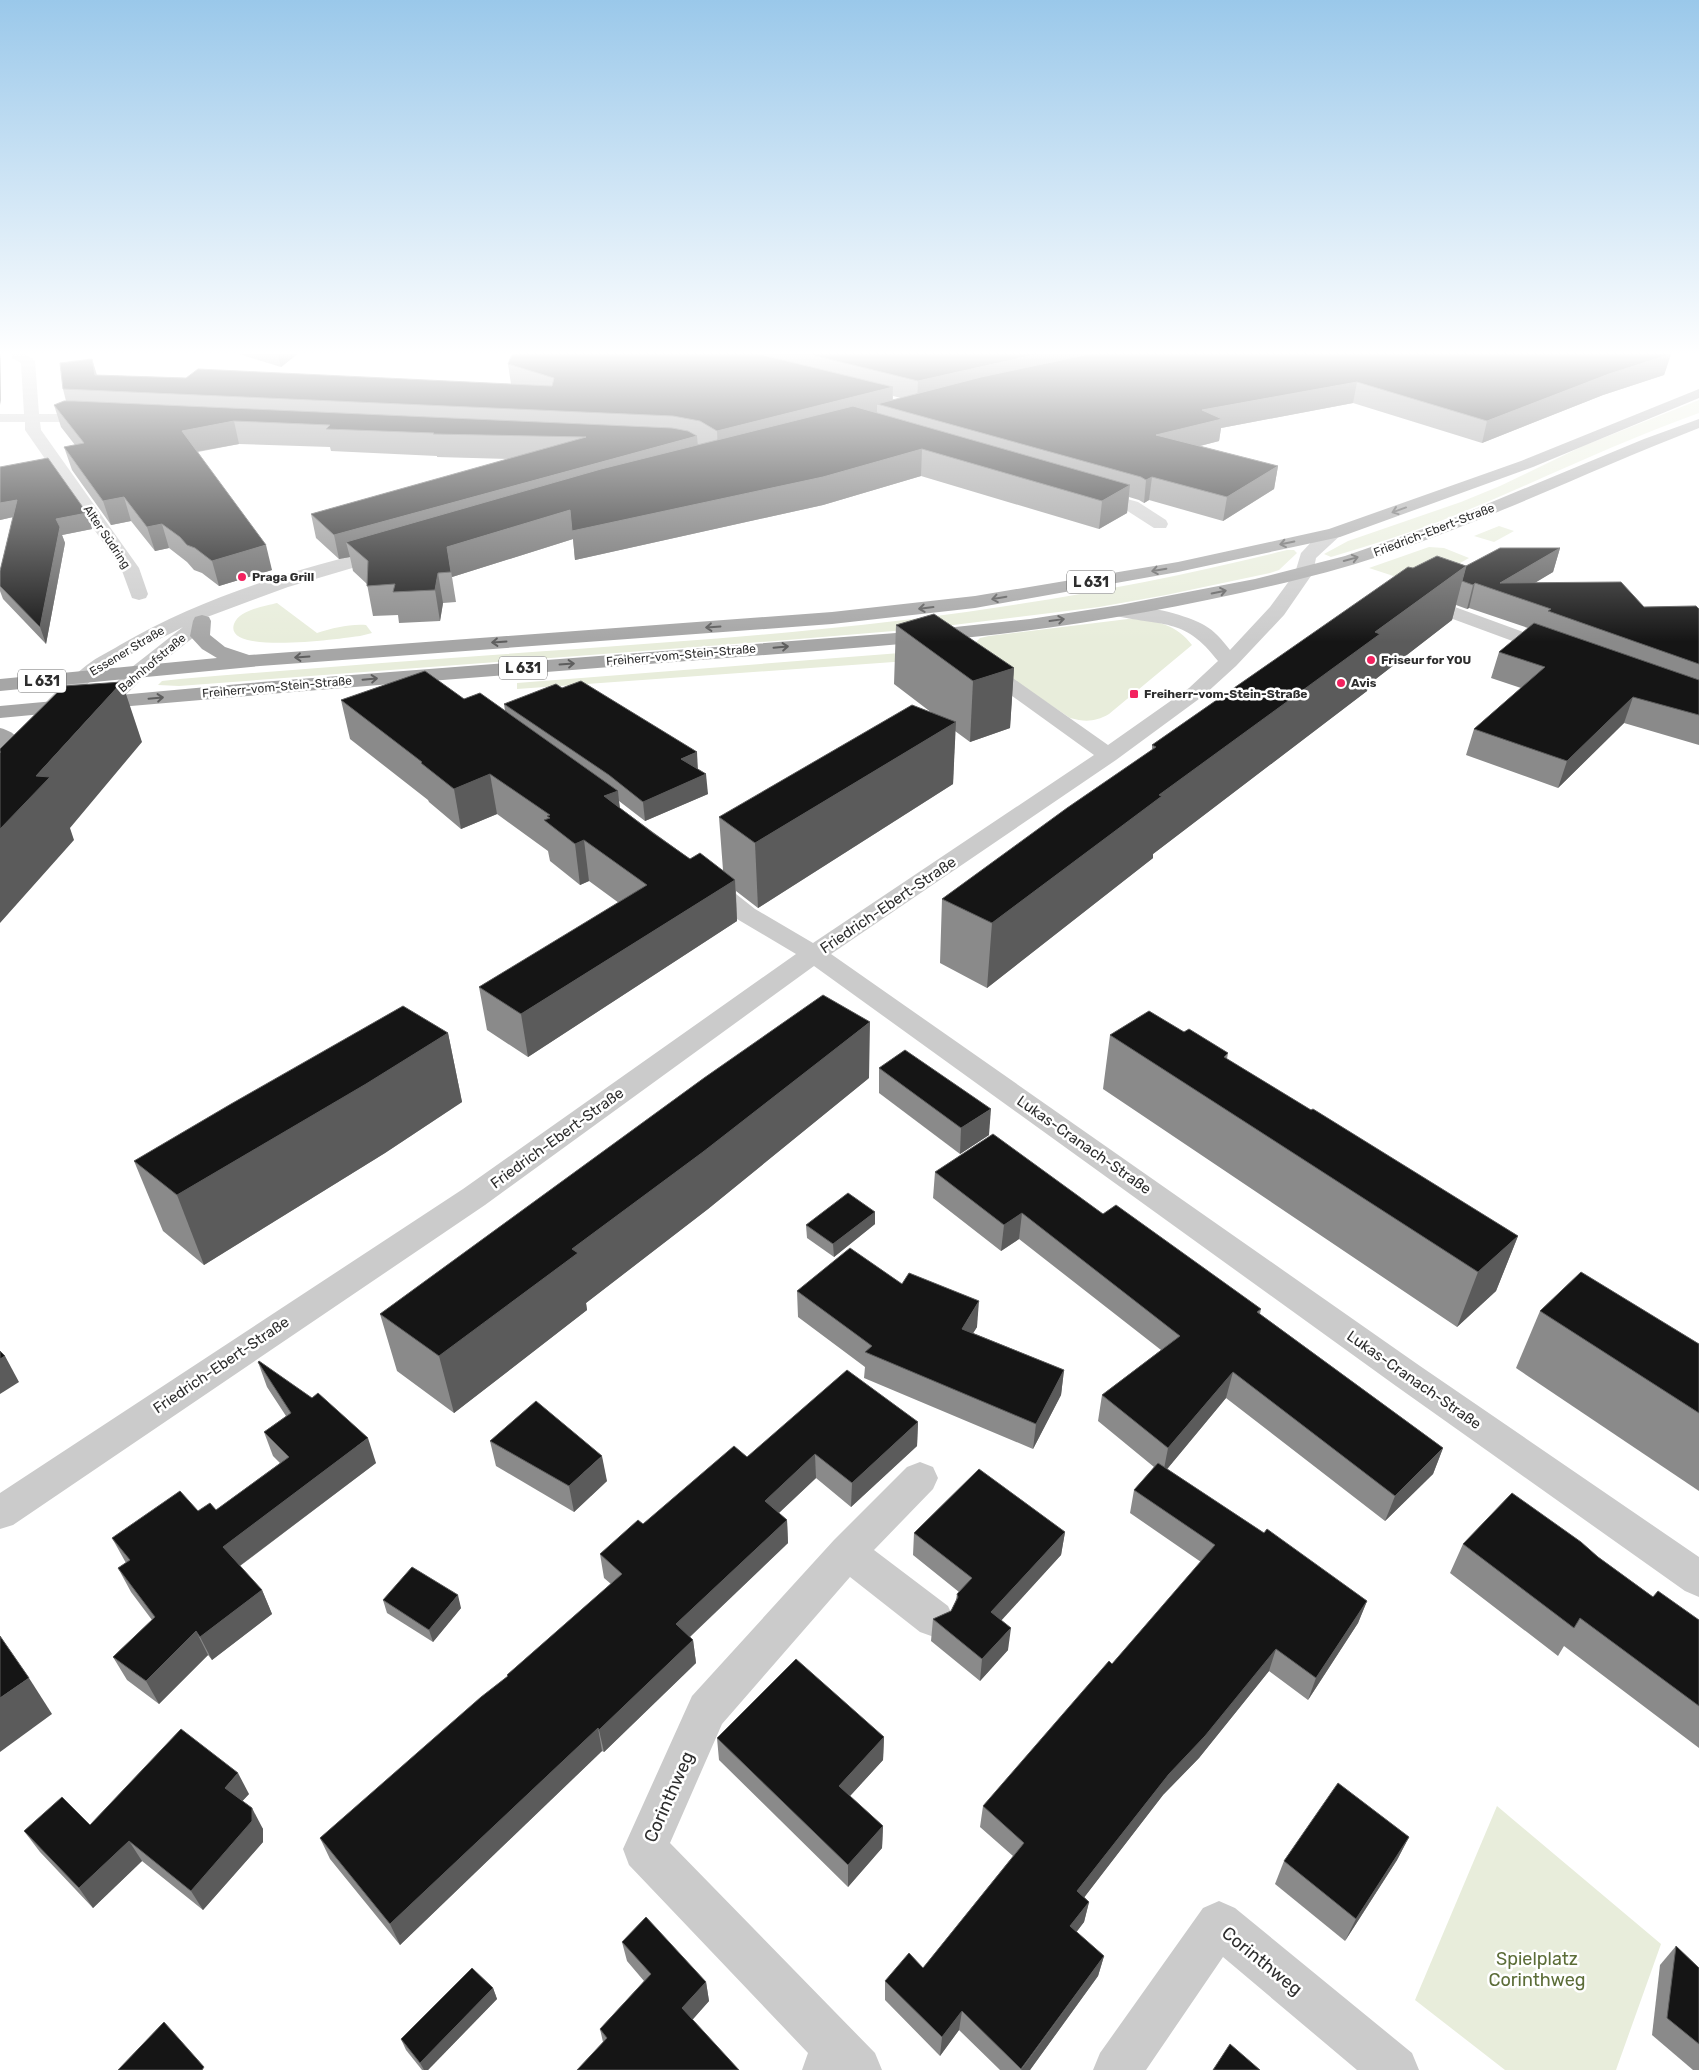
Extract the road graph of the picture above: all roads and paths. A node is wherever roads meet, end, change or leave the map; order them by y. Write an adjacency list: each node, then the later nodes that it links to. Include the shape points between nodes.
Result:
1 (46, 449): 10 (street, Alter Südring, via 130,568)
2 (1564, 449): 6 (main road, Friedrich-Ebert-Straße / L 631, one-way to 6)
3 (1631, 449): 9 (main road, Friedrich-Ebert-Straße / L 631, one-way to 3, via 1378,552 1460,522)
4 (1075, 489): 5 (street, via 1132,506)
5 (1160, 524)
6 (1334, 533): 8 (main road, Friedrich-Ebert-Straße / L 631, one-way to 8); 9 (street, Friedrich-Ebert-Straße, via 1307,557)
7 (399, 549): 11 (street, Essener Straße)
8 (1207, 561): 17 (main road, Freiherr-vom-Stein-Straße / L 631, one-way to 17, via 975,602 841,618)
9 (1304, 572): 13 (main road, Freiherr-vom-Stein-Straße / L 631, one-way to 9); 18 (street, Friedrich-Ebert-Straße, via 1277,611)
10 (139, 594)
11 (249, 594): 14 (street, Essener Straße); 20 (street, Essener Straße, via 168,626)
12 (1401, 600): 16 (street, via 1426,603)
13 (1120, 611): 15 (main road, Freiherr-vom-Stein-Straße / L 631, one-way to 13); 18 (street, via 1160,615 1192,627 1206,634)
14 (202, 621): 17 (main road, via 200,636 209,647 227,656); 19 (street, Bahnhofstraße)
15 (940, 635): 22 (main road, Freiherr-vom-Stein-Straße / L 631, one-way to 15); 27 (street)
16 (1572, 657)
17 (260, 660): 19 (main road, Freiherr-vom-Stein-Straße / L 631)
18 (1229, 662): 27 (street, Friedrich-Ebert-Straße, via 1196,692)
19 (139, 671): 20 (main road, Freiherr-vom-Stein-Straße / L 631); 22 (street, Bahnhofstraße)
20 (84, 676): 21 (main road, Essener Straße / L 631); 23 (street)
21 (0, 684)
22 (107, 702): 23 (main road, Freiherr-vom-Stein-Straße / L 631); 25 (street, Bahnhofstraße)
23 (50, 709): 24 (main road, L 631); 28 (street)
24 (0, 712)
25 (83, 727)
26 (0, 734): 28 (main road, via 10,740)
27 (1108, 755): 30 (street, Friedrich-Ebert-Straße)
28 (5, 762)
29 (686, 867): 30 (street, Lukas-Cranach-Straße, via 746,914)
30 (814, 954): 32 (street, Friedrich-Ebert-Straße, via 474,1197); 34 (street, Lukas-Cranach-Straße)
31 (920, 1478): 33 (street, Corinthweg)
32 (0, 1513)
33 (848, 1552): 35 (street); 36 (street, Corinthweg, via 707,1710 645,1849)
34 (1699, 1579)
35 (934, 1619)
36 (841, 2064)
37 (1117, 2070): 38 (street, Corinthweg, via 1219,1924)
38 (1394, 2070)

